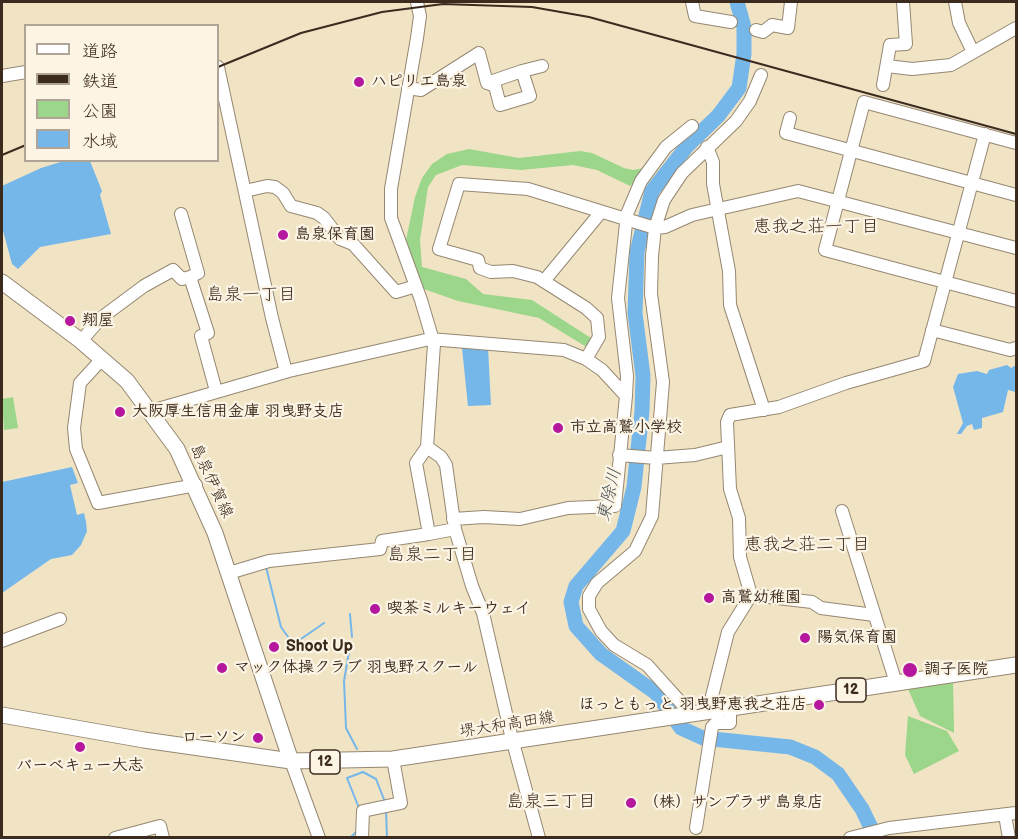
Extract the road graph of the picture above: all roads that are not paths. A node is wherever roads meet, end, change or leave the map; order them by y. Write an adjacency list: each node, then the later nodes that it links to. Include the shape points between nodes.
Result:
1 (417, 2): 19 (street, via 420,16)
2 (692, 2): 6 (street, via 695,16)
3 (791, 2): 8 (street, via 788,28 772,25 763,32)
4 (903, 2): 11 (street, via 906,44 890,45)
5 (956, 2): 9 (street)
6 (731, 22)
7 (1017, 28): 9 (street)
8 (756, 30)
9 (973, 52): 11 (street, via 951,65 912,69)
10 (542, 66): 13 (street)
11 (887, 66): 18 (street)
12 (219, 71): 27 (street)
13 (522, 71): 17 (street); 17 (street, via 530,96 500,105 495,86)
14 (24, 72): 16 (street)
15 (761, 75): 24 (street, via 736,121)
16 (2, 76)
17 (487, 83): 19 (street, via 478,53 421,90)
18 (884, 85)
19 (408, 88): 41 (street, via 390,205 391,218)
20 (790, 118): 25 (street, via 786,133)
21 (692, 126): 33 (street, via 666,147 641,181)
22 (985, 134): 23 (street); 25 (street, via 864,102); 26 (street)
23 (1017, 143)
24 (707, 147): 30 (street, via 713,162); 34 (street, via 682,173 664,200)
25 (851, 151): 26 (street); 29 (street)
26 (972, 183): 28 (street); 35 (street)
27 (245, 191): 41 (street, via 275,187 291,206 324,218 340,239 353,244 396,292); 49 (street, via 272,318)
28 (1017, 195)
29 (836, 200): 30 (street, via 798,191); 35 (street); 40 (street, via 825,250)
30 (718, 208): 34 (street); 52 (street, via 729,271 730,305)
31 (601, 212): 33 (street); 38 (street); 38 (street, via 528,189 459,184 439,249 477,260 480,268 492,272 513,271)
32 (181, 214): 37 (street, via 198,273)
33 (626, 222): 34 (street); 51 (street, via 618,298)
34 (655, 228): 57 (street, via 651,294 663,382)
35 (958, 232): 36 (street); 40 (street)
36 (1017, 248)
37 (190, 277): 45 (street, via 182,279 173,270 144,286 101,318); 50 (street, via 208,333 201,336)
38 (544, 281): 48 (street, via 597,318 599,337)
39 (2, 282): 45 (main road, 島泉伊賀線)
40 (945, 282): 42 (street); 43 (street)
41 (416, 286): 44 (street)
42 (1017, 301)
43 (932, 330): 46 (street, via 1010,350); 52 (street, via 924,361)
44 (430, 339): 48 (street, via 564,350); 49 (street); 54 (street, via 434,344)
45 (81, 341): 47 (main road, 島泉伊賀線)
46 (1017, 348)
47 (102, 358): 53 (main road, 島泉伊賀線); 58 (street, via 80,383 74,428 76,449 98,503)
48 (586, 359): 51 (street)
49 (289, 371): 50 (street)
50 (216, 391): 53 (street)
51 (626, 396): 56 (street)
52 (764, 410): 55 (street, via 730,416)
53 (151, 411): 58 (main road, 島泉伊賀線)
54 (427, 447): 60 (street, via 446,465); 61 (street, via 416,463)
55 (728, 447): 57 (street); 63 (street, via 730,489 739,518 740,557)
56 (621, 455): 57 (street); 60 (street, via 615,506 568,508 520,519 484,517)
57 (656, 458): 72 (street, via 652,516 635,551 597,583 589,596 590,609 601,631 614,645 647,665)
58 (196, 485): 62 (main road, 島泉伊賀線)
59 (842, 511): 64 (street)
60 (454, 524): 61 (street); 73 (street, via 483,613)
61 (429, 534): 62 (street, via 382,541 380,549 269,561)
62 (229, 573): 75 (main road, 島泉伊賀線)
63 (751, 595): 64 (street); 70 (street, via 728,632)
64 (874, 615): 68 (street)
65 (60, 619): 66 (street)
66 (2, 641)
67 (1017, 665): 68 (main road, 堺大和高田線 / 12)
68 (896, 683): 69 (main road, 堺大和高田線 / 12)
69 (730, 709): 70 (main road, 堺大和高田線 / 12); 78 (street, via 730,723 716,723 712,728)
70 (708, 712): 72 (main road, 堺大和高田線 / 12)
71 (2, 715): 75 (main road, 堺大和高田線 / 12)
72 (689, 715): 73 (main road, 堺大和高田線 / 12)
73 (513, 742): 74 (main road, 堺大和高田線 / 12); 83 (street)
74 (393, 759): 75 (main road, 堺大和高田線 / 12); 82 (street, via 401,803 363,811)
75 (291, 760): 81 (street)
76 (1011, 814): 77 (street); 86 (street)
77 (918, 825): 84 (street); 85 (street)
78 (696, 828)
79 (115, 837): 80 (street, via 160,826)
80 (163, 837)
81 (319, 837)
82 (362, 837)
83 (539, 837)
84 (854, 837)
85 (923, 837)
86 (1009, 837)

